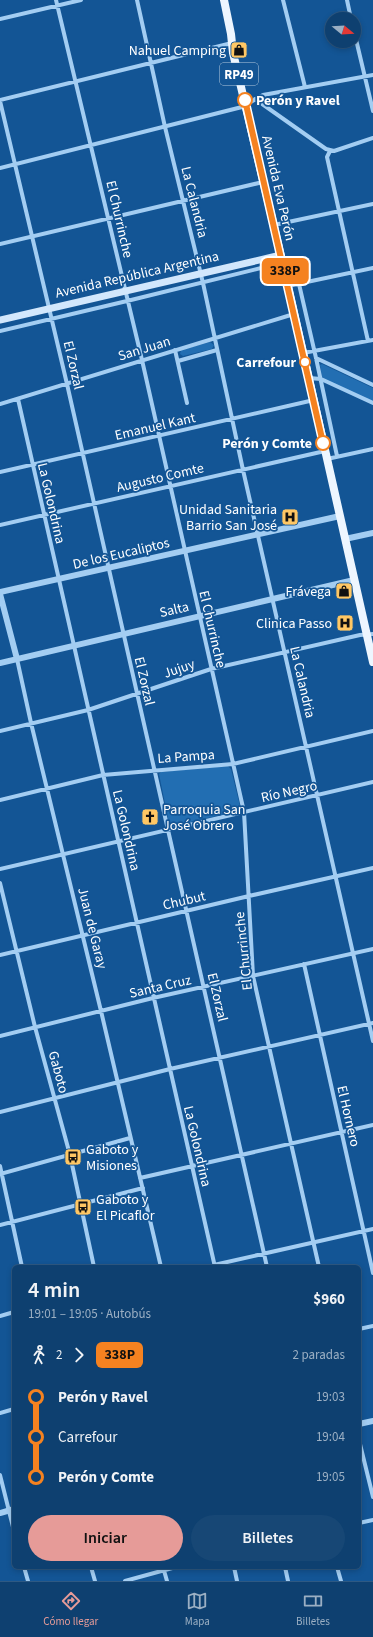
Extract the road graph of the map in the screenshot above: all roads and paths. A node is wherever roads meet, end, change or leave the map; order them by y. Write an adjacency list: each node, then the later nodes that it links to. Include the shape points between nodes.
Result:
1 (56, 0): 7 (street, El Churrinche)
2 (81, 0): 7 (street)
3 (137, 0): 12 (street, La Calandria)
4 (224, 0): 10 (main road, Avenida Eva Perón / RP49)
5 (283, 0): 16 (street)
6 (347, 0): 8 (street)
7 (57, 6): 9 (street); 15 (street, El Churrinche)
8 (350, 12)
9 (0, 20)
10 (232, 44): 12 (street); 19 (main road, Avenida Eva Perón / RP49)
11 (358, 48): 14 (street)
12 (151, 63): 15 (street); 21 (street, La Calandria)
13 (373, 75): 14 (street)
14 (364, 76): 16 (street); 20 (street)
15 (76, 81): 18 (street); 23 (street, El Churrinche)
16 (305, 87): 17 (street, via 263,95)
17 (255, 99): 19 (street); 24 (street)
18 (0, 101): 25 (street, El Zorzal)
19 (246, 104): 21 (street); 27 (main road, Avenida Eva Perón / RP49)
20 (373, 111)
21 (165, 127): 23 (street); 28 (street, La Calandria)
22 (373, 138): 24 (street)
23 (92, 145): 25 (street); 31 (street, El Churrinche)
24 (330, 151): 30 (street, via 327,157)
25 (15, 164): 26 (street); 33 (street, El Zorzal)
26 (0, 168)
27 (264, 182): 28 (street); 32 (main road, Avenida Eva Perón / RP49)
28 (184, 201): 31 (street); 40 (street, La Calandria)
29 (373, 204): 30 (street)
30 (339, 212): 32 (street); 39 (street)
31 (108, 220): 33 (street); 45 (street, El Churrinche)
32 (274, 225): 35 (main road, Avenida Eva Perón / RP49)
33 (32, 237): 34 (street); 47 (street, El Zorzal)
34 (0, 244)
35 (281, 255): 36 (main road, Avenida República Argentina); 41 (main road, Avenida Eva Perón / RP49)
36 (271, 257): 37 (street); 40 (main road, Avenida República Argentina)
37 (273, 265): 41 (street, via 276,278); 42 (street, Avenida República Argentina)
38 (373, 268): 39 (street)
39 (353, 272): 43 (street); 53 (street)
40 (201, 274): 42 (street, La Calandria); 45 (main road, Avenida República Argentina)
41 (286, 277): 44 (main road, Avenida Eva Perón / RP49)
42 (203, 282): 46 (street, Avenida República Argentina); 52 (street, La Calandria)
43 (299, 284): 44 (street); 56 (street)
44 (288, 286): 48 (main road, Avenida Eva Perón / RP49)
45 (125, 291): 46 (street, El Churrinche); 47 (main road, Avenida República Argentina)
46 (127, 301): 49 (street, Avenida República Argentina); 59 (street, El Churrinche)
47 (49, 308): 49 (street, El Zorzal); 50 (main road, Avenida República Argentina)
48 (294, 314): 52 (street, San Juan); 57 (main road, Avenida Eva Perón / RP49)
49 (52, 318): 51 (street, Avenida República Argentina); 63 (street, El Zorzal)
50 (0, 320)
51 (0, 331)
52 (214, 338): 54 (street, San Juan); 55 (street, La Calandria)
53 (370, 341): 56 (street)
54 (175, 350): 59 (street, San Juan); 60 (street)
55 (217, 350): 60 (street, San Juan); 70 (street, La Calandria)
56 (315, 352): 57 (street); 58 (street)
57 (303, 353): 61 (main road, Avenida Eva Perón / RP49)
58 (316, 358): 62 (street); 64 (street)
59 (142, 360): 63 (street, San Juan); 71 (street, El Churrinche)
60 (178, 361): 67 (street)
61 (309, 378): 62 (street); 66 (main road, Avenida Eva Perón / RP49)
62 (321, 379): 68 (street); 75 (street)
63 (67, 384): 65 (street, San Juan); 73 (street, El Zorzal)
64 (373, 385)
65 (18, 399): 69 (street, San Juan); 76 (street, La Golondrina)
66 (314, 400): 70 (street, Emanuel Kant); 74 (main road, Avenida Eva Perón / RP49)
67 (187, 403)
68 (373, 403)
69 (0, 404)
70 (232, 419): 71 (street, Emanuel Kant); 77 (street, La Calandria)
71 (158, 436): 73 (street, Emanuel Kant); 79 (street, El Churrinche)
72 (373, 449): 75 (street, Augusto Comte)
73 (82, 453): 76 (street, Emanuel Kant); 80 (street, El Zorzal)
74 (326, 455): 75 (street, Augusto Comte); 77 (street, Augusto Comte); 82 (main road, Avenida Eva Perón / RP49)
75 (337, 456)
76 (32, 464): 78 (street, Emanuel Kant); 81 (street, La Golondrina)
77 (243, 470): 79 (street, Augusto Comte); 85 (street, La Calandria)
78 (0, 472)
79 (170, 486): 80 (street, Augusto Comte); 87 (street, El Churrinche)
80 (94, 503): 81 (street, Augusto Comte); 88 (street, El Zorzal)
81 (44, 515): 83 (street, Augusto Comte); 89 (street, La Golondrina)
82 (340, 516): 85 (street, De los Eucaliptos); 86 (main road, Avenida Eva Perón / RP49)
83 (0, 525)
84 (373, 533): 86 (street)
85 (258, 534): 87 (street, De los Eucaliptos); 92 (street, La Calandria)
86 (346, 540): 90 (main road, Avenida Eva Perón / RP49)
87 (184, 551): 88 (street, De los Eucaliptos); 93 (street, El Churrinche)
88 (108, 568): 89 (street, De los Eucaliptos); 94 (street, El Zorzal)
89 (58, 579): 91 (street, De los Eucaliptos); 96 (street, La Golondrina)
90 (354, 580): 92 (street, Salta); 95 (main road, Avenida Eva Perón / RP49)
91 (0, 593): 98 (street, Juan de Garay)
92 (273, 599): 93 (street, Salta); 97 (street, La Calandria)
93 (199, 616): 94 (street, Salta); 101 (street, El Churrinche)
94 (123, 633): 96 (street, Salta); 102 (street, El Zorzal)
95 (370, 635): 97 (street, Jujuy); 99 (main road, Avenida Eva Perón / RP49)
96 (73, 645): 98 (street, Salta); 103 (street, La Golondrina)
97 (284, 652): 101 (street, Jujuy); 107 (street, La Calandria)
98 (16, 659): 100 (street, Salta); 104 (street, Juan de Garay)
99 (373, 662)
100 (0, 663)
101 (211, 669): 102 (street, Jujuy); 108 (street, El Churrinche)
102 (137, 694): 103 (street, Jujuy); 109 (street, El Zorzal)
103 (88, 710): 104 (street, Jujuy); 110 (street, La Golondrina)
104 (31, 723): 105 (street, Jujuy); 112 (street, Juan de Garay)
105 (0, 731)
106 (373, 731): 107 (street, La Pampa)
107 (306, 746): 108 (street, La Pampa); 113 (street, La Calandria)
108 (233, 764): 109 (street, La Pampa); 115 (street, El Churrinche)
109 (154, 769): 110 (street, La Pampa); 116 (street, El Zorzal)
110 (103, 775): 112 (street, La Pampa); 117 (street, La Golondrina)
111 (373, 782): 113 (street, Río Negro)
112 (47, 788): 114 (street, La Pampa); 118 (street, Juan de Garay)
113 (317, 795): 115 (street, Río Negro); 121 (street, La Calandria)
114 (0, 800)
115 (244, 812): 116 (street, Río Negro); 123 (street, El Churrinche)
116 (168, 830): 117 (street, Río Negro); 124 (street, El Zorzal)
117 (119, 841): 118 (street, Río Negro); 125 (street, La Golondrina)
118 (63, 854): 120 (street, Río Negro); 126 (street, Juan de Garay)
119 (373, 868): 121 (street, Chubut)
120 (0, 869)
121 (336, 877): 123 (street, Chubut); 129 (street, La Calandria)
122 (0, 883): 128 (street, Gaboto)
123 (248, 896): 124 (street, Chubut); 132 (street, El Churrinche)
124 (187, 911): 125 (street, Chubut); 133 (street, El Zorzal)
125 (137, 922): 126 (street, Chubut); 134 (street, La Golondrina)
126 (82, 935): 128 (street, Chubut); 135 (street, Juan de Garay)
127 (373, 948): 129 (street, Santa Cruz)
128 (17, 951): 130 (street, Chubut); 137 (street, Gaboto)
129 (353, 953): 131 (street, Santa Cruz); 136 (street, La Calandria)
130 (0, 955)
131 (304, 964): 132 (street, Santa Cruz); 138 (street, El Hornero)
132 (253, 976): 133 (street, Santa Cruz); 141 (street, El Churrinche)
133 (204, 987): 134 (street, Santa Cruz); 142 (street, El Zorzal)
134 (154, 998): 135 (street, Santa Cruz); 143 (street, La Golondrina)
135 (101, 1011): 137 (street, Santa Cruz); 144 (street, Juan de Garay)
136 (371, 1024): 138 (street); 140 (street, La Calandria)
137 (35, 1027): 139 (street, Santa Cruz); 145 (street, Gaboto)
138 (319, 1035): 141 (street); 148 (street, El Hornero)
139 (0, 1036)
140 (373, 1041)
141 (270, 1047): 142 (street); 150 (street, El Churrinche)
142 (220, 1058): 143 (street); 152 (street, El Zorzal)
143 (170, 1069): 144 (street); 154 (street, La Golondrina)
144 (118, 1081): 145 (street); 149 (street, Juan de Garay)
145 (54, 1098): 146 (street); 151 (street, Gaboto)
146 (0, 1112)
147 (373, 1125): 148 (street)
148 (341, 1132): 150 (street); 162 (street, El Hornero)
149 (130, 1138): 151 (street); 156 (street, Juan de Garay)
150 (291, 1144): 152 (street); 163 (street, El Churrinche)
151 (70, 1155): 155 (street); 158 (street, Gaboto)
152 (241, 1155): 154 (street); 164 (street, El Zorzal)
153 (0, 1166): 155 (street)
154 (192, 1166): 156 (street); 168 (street, La Golondrina)
155 (1, 1173): 159 (street)
156 (140, 1178): 157 (street, Juan de Garay)
157 (143, 1188): 158 (street); 167 (street, Juan de Garay)
158 (80, 1204): 159 (street); 166 (street, Gaboto)
159 (11, 1222): 160 (street); 165 (street)
160 (0, 1225)
161 (373, 1229): 162 (street)
162 (363, 1231): 163 (street); 172 (street, El Hornero)
163 (314, 1242): 164 (street); 171 (street, El Churrinche)
164 (264, 1254): 169 (street); 170 (street, El Zorzal)
165 (22, 1265)
166 (94, 1265)
167 (161, 1265)
168 (214, 1265)
169 (218, 1265)
170 (267, 1265)
171 (319, 1265)
172 (373, 1273)
173 (12, 1313): 174 (street)
174 (0, 1316)
175 (373, 1326): 176 (street)
176 (361, 1329)
177 (12, 1410): 178 (street)
178 (0, 1413)
179 (373, 1421): 180 (street)
180 (361, 1424)
181 (361, 1448): 183 (street)
182 (0, 1475): 184 (street)
183 (373, 1497)
184 (11, 1510): 185 (street)
185 (0, 1513)
186 (373, 1520): 187 (street)
187 (361, 1523)
188 (25, 1569): 194 (street)
189 (92, 1569): 195 (street)
190 (163, 1569): 196 (street); 197 (street)
191 (234, 1569): 198 (street)
192 (285, 1569): 199 (street)
193 (338, 1569): 200 (street)
194 (28, 1581)
195 (95, 1581)
196 (125, 1581)
197 (167, 1581)
198 (237, 1581)
199 (288, 1581)
200 (341, 1581)

